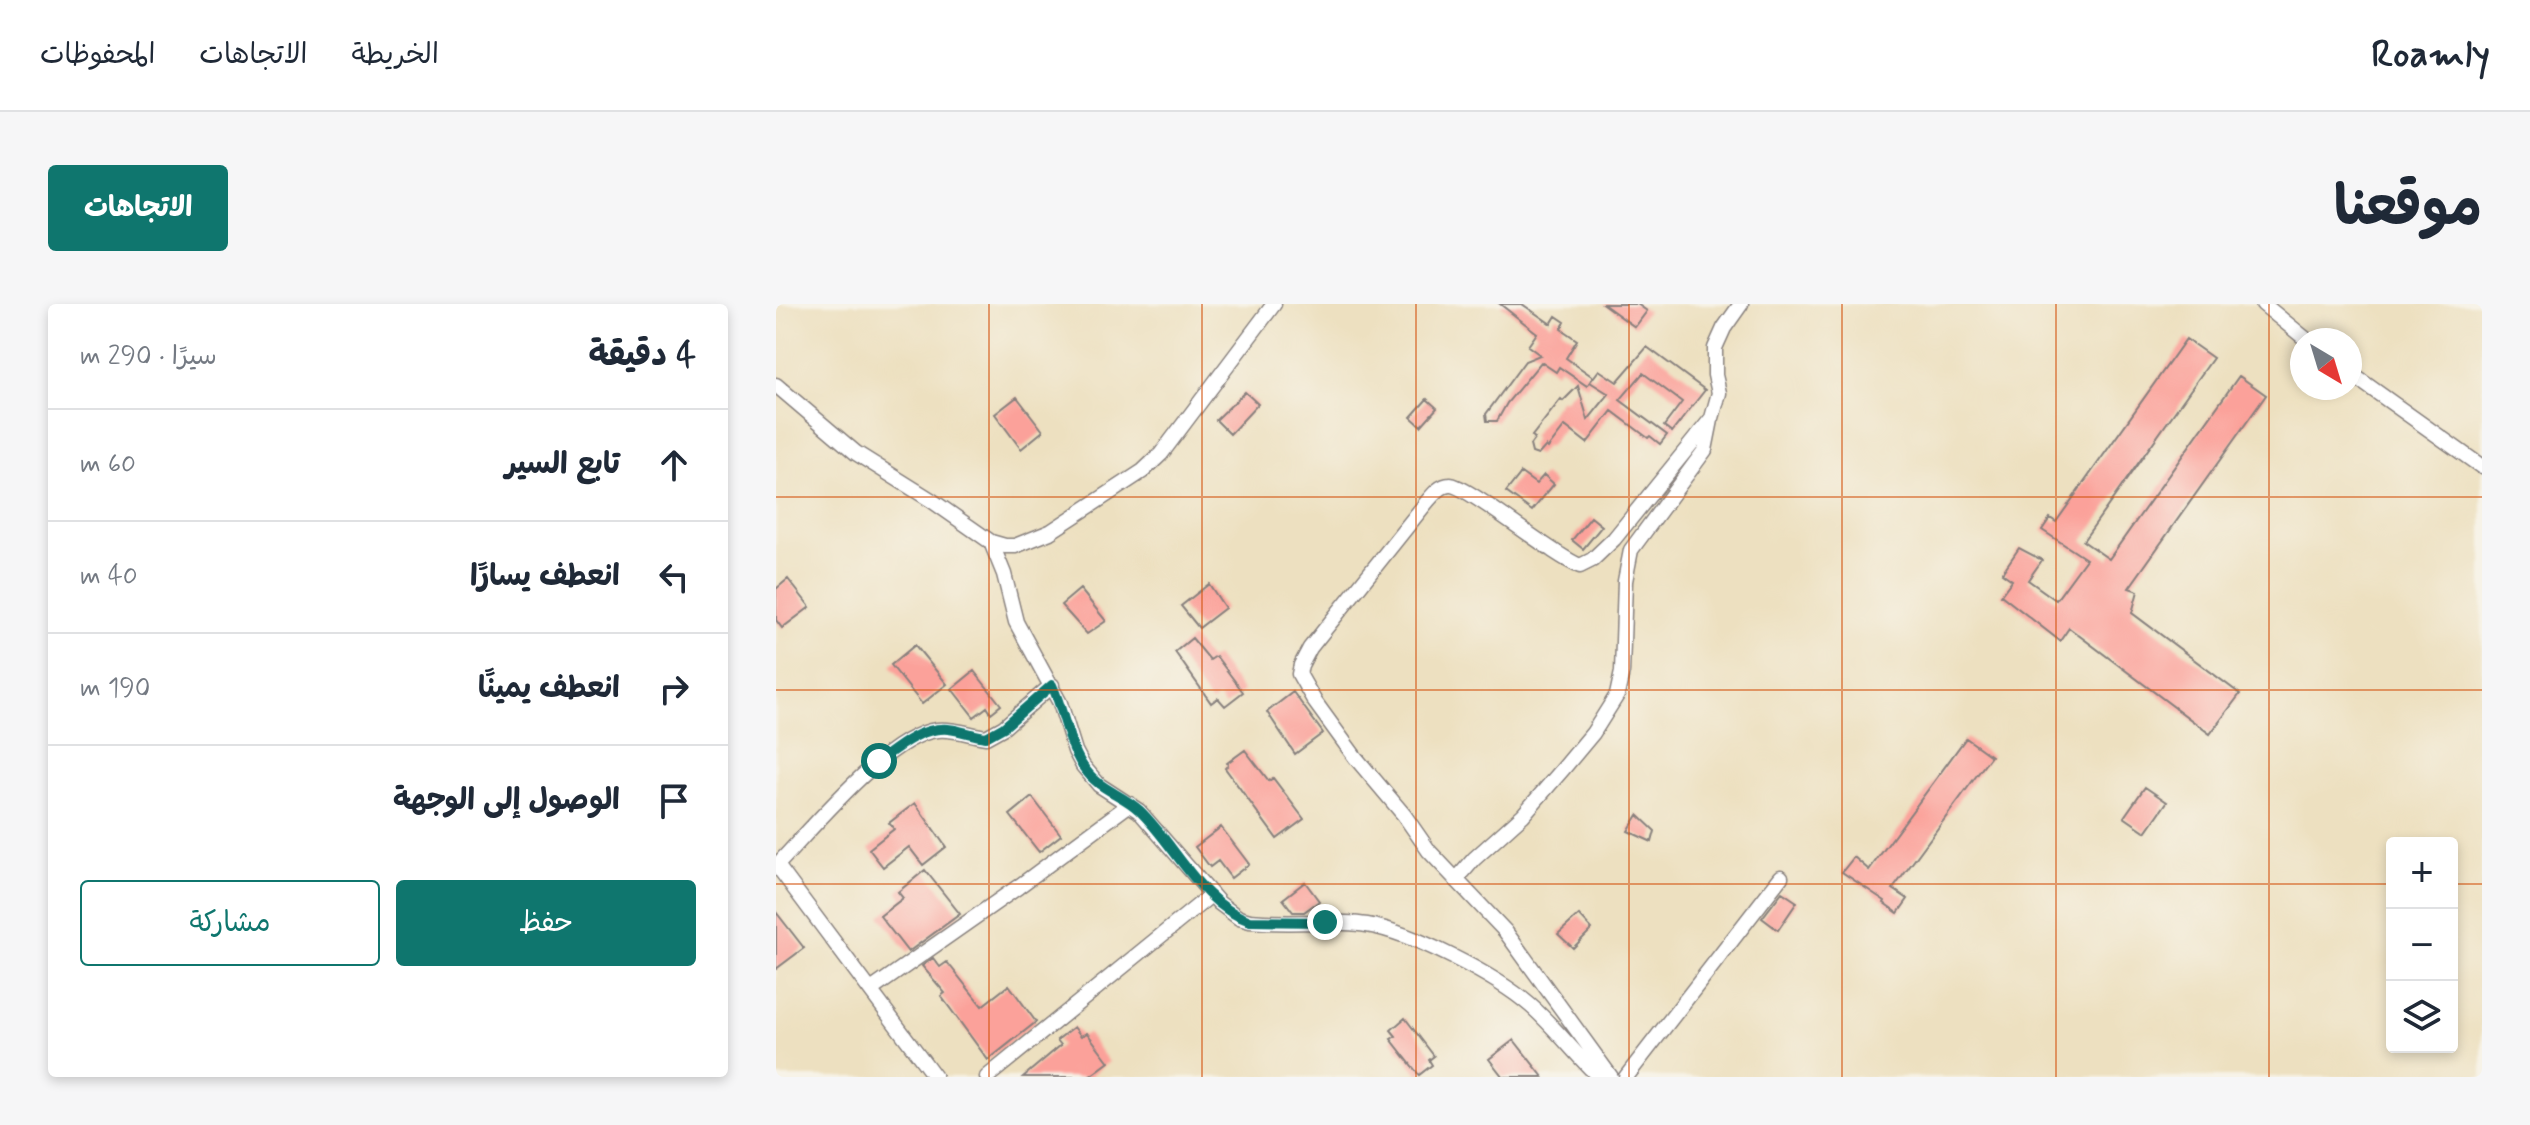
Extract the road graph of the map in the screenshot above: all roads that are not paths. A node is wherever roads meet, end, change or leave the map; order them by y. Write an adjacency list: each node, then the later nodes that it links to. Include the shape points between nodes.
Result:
1 (1274, 304): 9 (street, via 1174,439 1143,471 1050,532 1015,546)
2 (1741, 304): 7 (street, via 1715,348 1719,393)
3 (2263, 304): 4 (street)
4 (2292, 328)
5 (2362, 382): 8 (street)
6 (776, 385): 9 (street, via 856,453)
7 (1712, 418): 14 (street, via 1705,450 1631,550 1617,695 1593,733 1523,815); 14 (street, via 1614,539 1580,566 1471,494 1455,486 1441,488 1306,656 1299,674 1307,691)
8 (2482, 467)
9 (991, 542): 10 (street, via 1016,622)
10 (1052, 685): 11 (street, via 1083,766 1099,785); 12 (street, via 986,737 934,730 898,746)
11 (1130, 804): 15 (street); 16 (street)
12 (777, 864): 16 (street)
13 (1781, 877): 21 (street)
14 (1456, 880): 20 (street, via 1505,931)
15 (1211, 895): 18 (street); 19 (street, via 1250,921 1366,925 1447,956 1527,1003)
16 (871, 990): 17 (street)
17 (935, 1077)
18 (987, 1077)
19 (1599, 1077)
20 (1611, 1077)
21 (1626, 1077)

